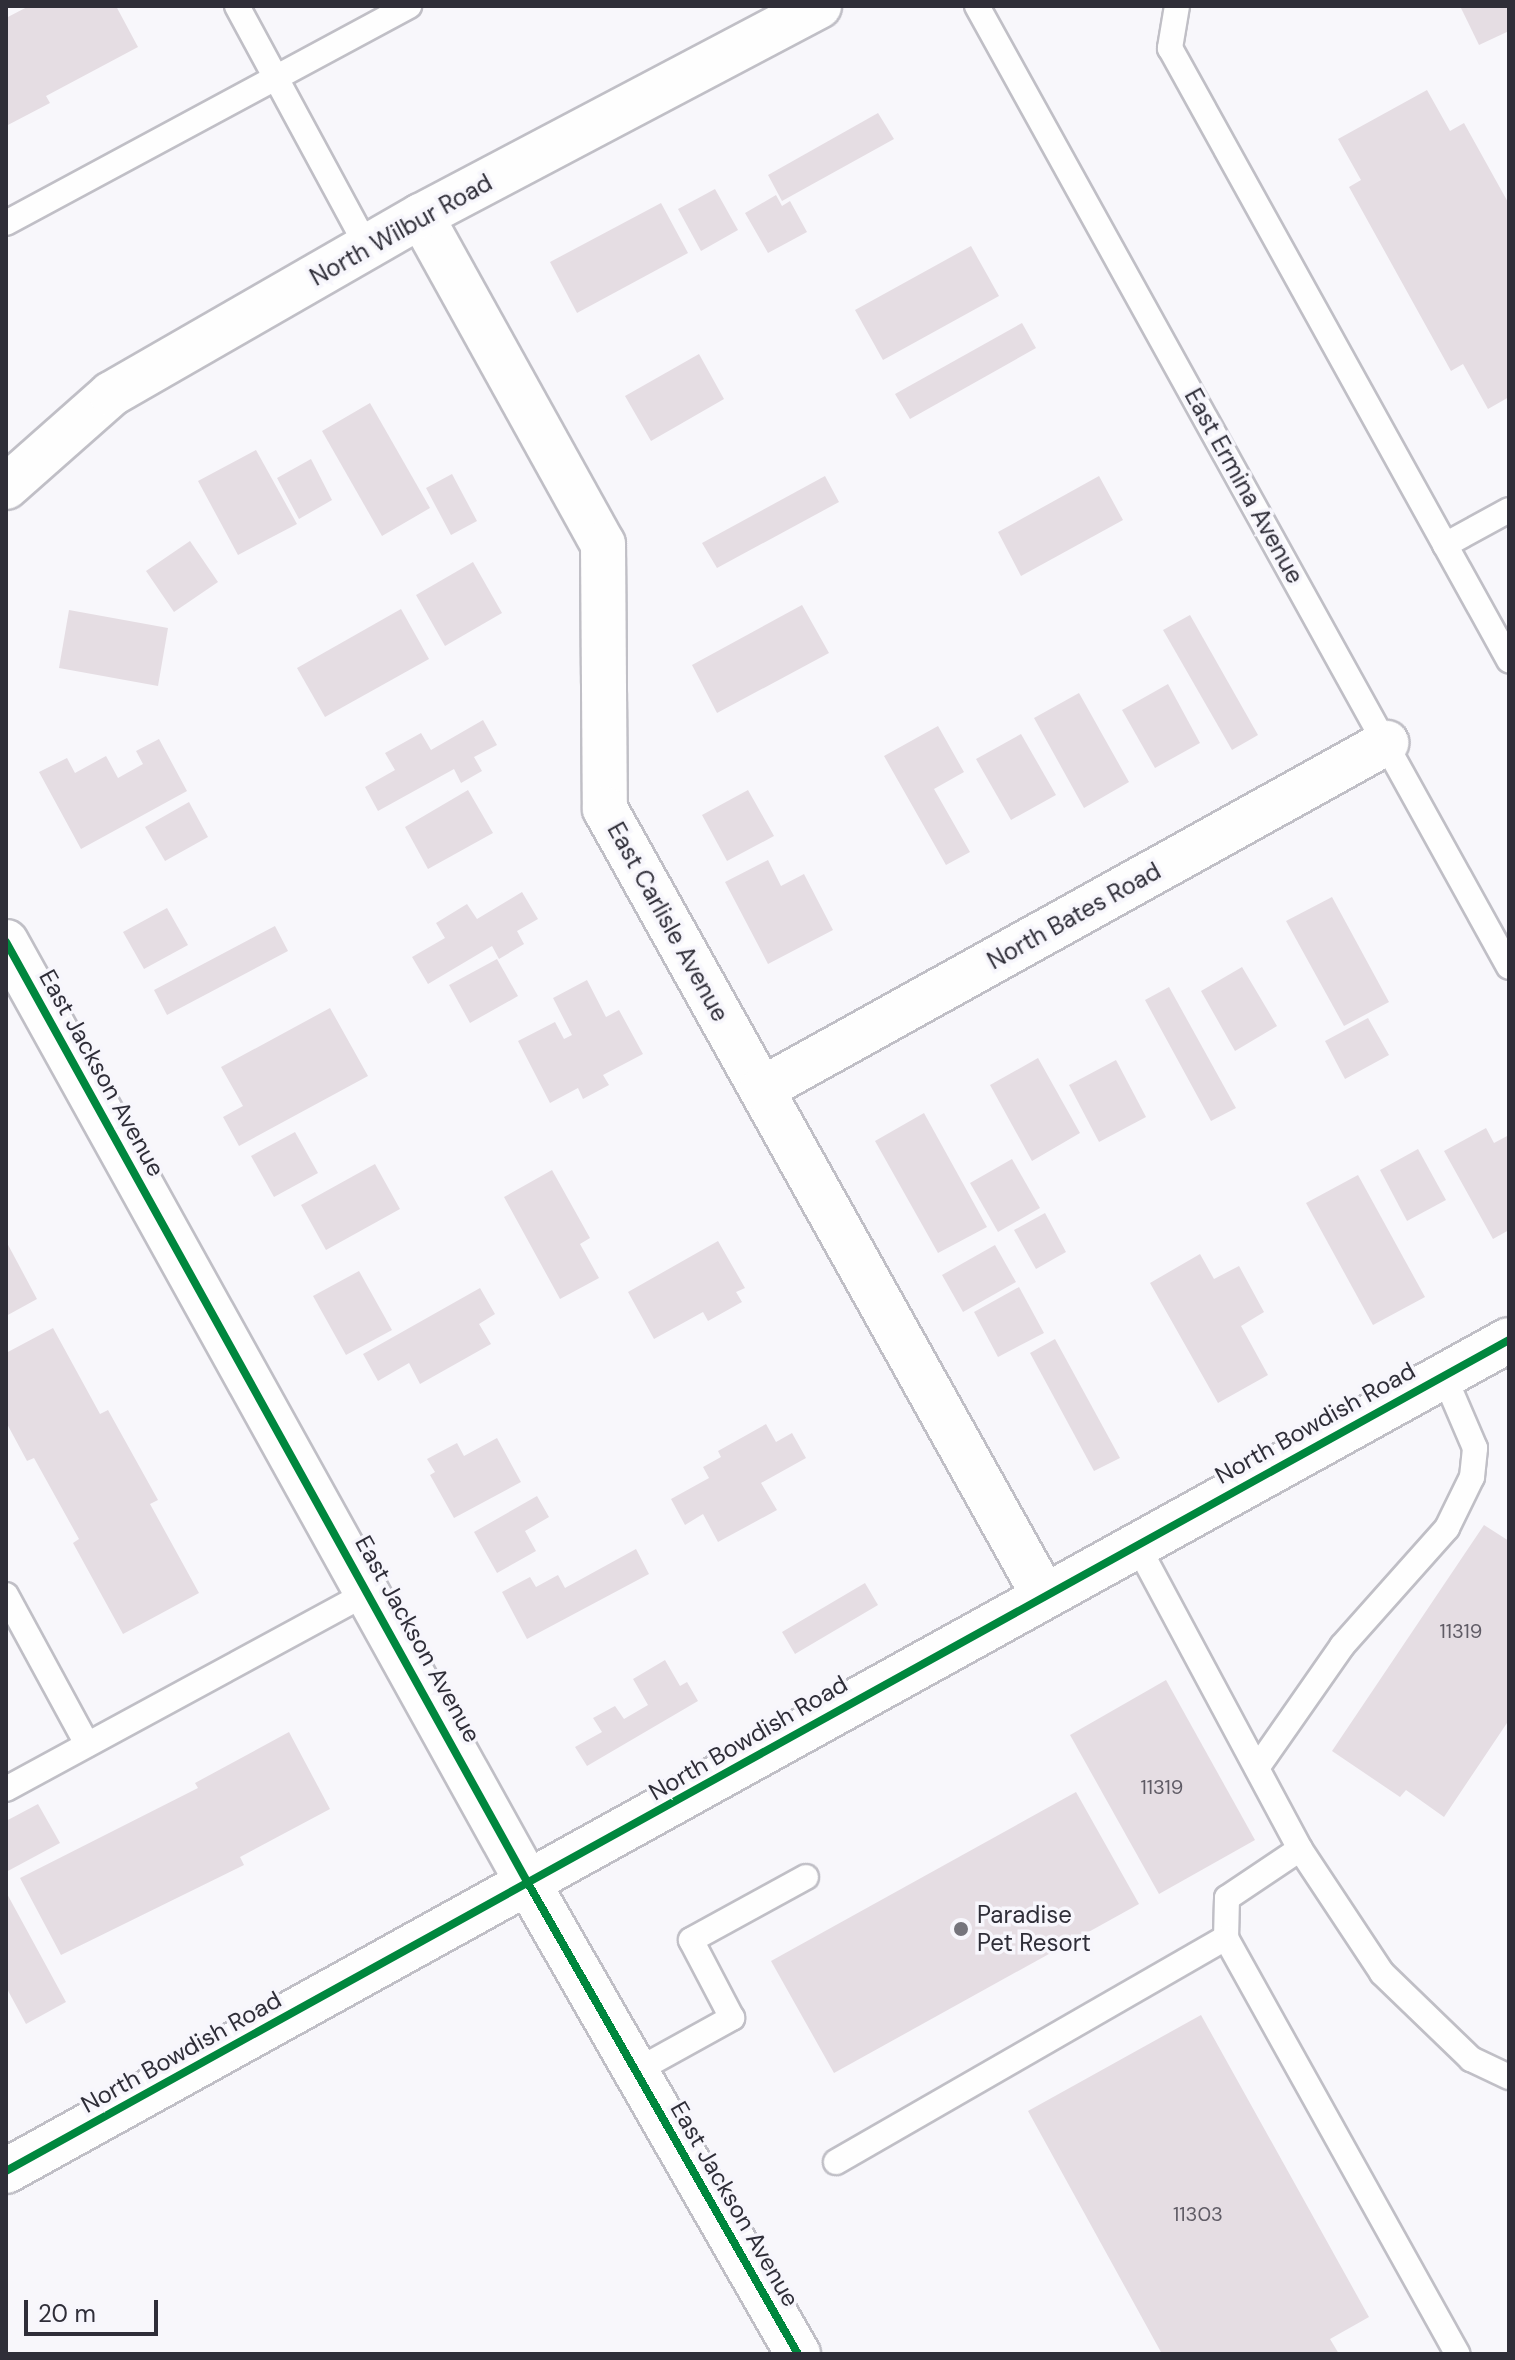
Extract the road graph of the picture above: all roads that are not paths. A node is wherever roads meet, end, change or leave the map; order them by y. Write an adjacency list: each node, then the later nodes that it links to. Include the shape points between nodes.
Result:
1 (237, 6): 6 (lane)
2 (409, 6): 6 (lane)
3 (819, 6): 7 (street, North Wilbur Road)
4 (977, 6): 14 (lane, East Ermina Avenue)
5 (1177, 6): 12 (lane, via 1170,48)
6 (276, 78): 8 (lane); 9 (lane)
7 (421, 216): 9 (street, North Wilbur Road); 17 (street, East Carlisle Avenue, via 603,544 605,809)
8 (6, 223)
9 (368, 248): 10 (street, North Wilbur Road, via 111,394)
10 (6, 487)
11 (1509, 510): 12 (lane)
12 (1445, 545): 13 (lane)
13 (1509, 660)
14 (1386, 743): 16 (lane, East Ermina Avenue); 17 (street, North Bates Road)
15 (6, 942): 21 (street, East Jackson Avenue)
16 (1509, 967)
17 (762, 1089): 22 (street, East Carlisle Avenue)
18 (1509, 1340): 19 (street, North Bowdish Road)
19 (1444, 1376): 20 (street, North Bowdish Road); 25 (lane, via 1475,1448 1472,1477 1447,1528 1342,1646)
20 (1136, 1543): 22 (street, North Bowdish Road); 25 (lane)
21 (370, 1591): 24 (lane); 29 (street, East Jackson Avenue)
22 (1043, 1594): 29 (street, North Bowdish Road)
23 (6, 1595): 24 (lane)
24 (87, 1744): 26 (lane)
25 (1257, 1768): 27 (lane)
26 (6, 1789)
27 (1300, 1849): 30 (lane, via 1227,1898); 32 (lane, via 1382,1973 1471,2059)
28 (806, 1877): 31 (lane, via 691,1940 732,2018)
29 (529, 1885): 31 (street, East Jackson Avenue); 34 (street, North Bowdish Road)
30 (1226, 1938): 33 (lane); 36 (lane)
31 (636, 2071): 35 (street, East Jackson Avenue)
32 (1509, 2077)
33 (836, 2162)
34 (6, 2171)
35 (798, 2354)
36 (1458, 2354)

